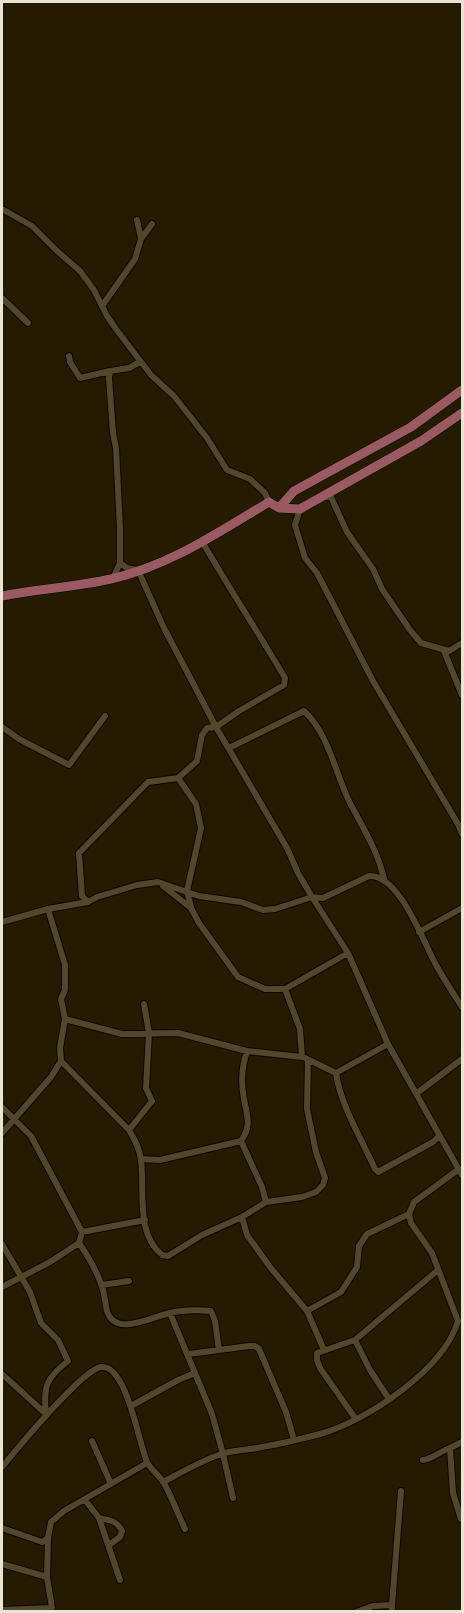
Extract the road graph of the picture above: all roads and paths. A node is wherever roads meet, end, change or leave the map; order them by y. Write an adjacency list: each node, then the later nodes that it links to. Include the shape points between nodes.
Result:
1 (2, 209): 6 (street, via 32,226 73,264)
2 (137, 220): 4 (street)
3 (152, 224): 4 (street)
4 (141, 239): 6 (street, via 135,259)
5 (2, 298): 7 (street)
6 (102, 306): 9 (street)
7 (28, 323)
8 (69, 356): 10 (street, via 80,378)
9 (141, 362): 10 (street); 14 (street, via 174,396 226,470 250,479)
10 (110, 371): 18 (street)
11 (462, 390): 15 (main road, via 411,427 294,491)
12 (462, 413): 13 (main road)
13 (322, 497): 16 (main road); 23 (street, via 331,497 347,532 421,644)
14 (269, 502): 15 (main road); 17 (main road)
15 (279, 508): 16 (main road)
16 (300, 509): 30 (street, via 295,525 305,558 342,618 373,681)
17 (203, 543): 19 (main road); 27 (street, via 286,682)
18 (120, 563): 19 (street); 20 (street)
19 (138, 570): 20 (main road); 27 (street)
20 (112, 579): 21 (main road)
21 (2, 596)
22 (462, 643): 23 (street)
23 (444, 651): 24 (street)
24 (462, 695)
25 (105, 716): 26 (street, via 69,765)
26 (2, 727)
27 (216, 727): 28 (street); 29 (street, via 207,728 198,759)
28 (229, 748): 32 (street, via 304,711 321,734 349,801 372,843); 35 (street)
29 (178, 778): 34 (street, via 196,804 201,828); 36 (street, via 148,783 79,853 82,896)
30 (460, 823): 31 (street)
31 (462, 834)
32 (384, 879): 35 (street, via 369,876 323,898); 41 (street, via 411,911)
33 (158, 882): 34 (street); 36 (street); 37 (street)
34 (187, 891): 35 (street, via 263,910); 37 (street)
35 (312, 897): 42 (street)
36 (88, 902): 39 (street)
37 (191, 908): 43 (street, via 238,977 265,989)
38 (462, 908): 41 (street)
39 (48, 909): 40 (street); 48 (street, via 65,965 61,999)
40 (2, 922)
41 (418, 932): 45 (street)
42 (348, 952): 43 (street); 50 (street)
43 (285, 988): 52 (street, via 300,1029)
44 (462, 991): 45 (street)
45 (455, 996): 47 (street)
46 (144, 1004): 49 (street)
47 (462, 1007)
48 (65, 1019): 49 (street, via 122,1034); 54 (street)
49 (149, 1033): 51 (street, via 178,1033); 59 (street, via 146,1088 152,1101)
50 (388, 1044): 55 (street); 56 (street)
51 (247, 1051): 52 (street); 62 (street, via 243,1082 249,1118 248,1131)
52 (305, 1058): 55 (street); 65 (street, via 307,1109 324,1185 302,1197)
53 (462, 1059): 56 (street)
54 (61, 1061): 58 (street); 59 (street)
55 (336, 1073): 61 (street, via 344,1102 378,1172)
56 (417, 1093): 61 (street)
57 (2, 1107): 58 (street)
58 (14, 1118): 60 (street); 69 (street, via 31,1136)
59 (129, 1130): 63 (street)
60 (2, 1133)
61 (439, 1136): 64 (street)
62 (241, 1141): 63 (street, via 160,1160); 65 (street)
63 (141, 1159): 68 (street)
64 (461, 1172): 66 (street, via 414,1202)
65 (266, 1203): 67 (street)
66 (409, 1214): 72 (street); 77 (street, via 367,1234 359,1246 357,1267 341,1292)
67 (242, 1217): 68 (street, via 168,1256 151,1243); 77 (street, via 247,1235)
68 (145, 1220): 69 (street)
69 (82, 1233): 70 (street)
70 (80, 1243): 73 (street); 75 (street)
71 (2, 1244): 73 (street)
72 (438, 1270): 79 (street); 85 (street, via 455,1310 455,1331 434,1363)
73 (20, 1277): 76 (street); 87 (street, via 30,1292 40,1323 58,1340 68,1361 47,1381)
74 (129, 1281): 75 (street)
75 (102, 1284): 78 (street, via 108,1313 122,1325)
76 (2, 1287)
77 (307, 1311): 81 (street)
78 (170, 1313): 80 (street, via 211,1311); 82 (street)
79 (355, 1340): 81 (street); 85 (street)
80 (219, 1350): 82 (street); 89 (street, via 249,1346 259,1349)
81 (324, 1350): 88 (street, via 316,1353 320,1368)
82 (189, 1354): 83 (street)
83 (195, 1373): 86 (street); 93 (street)
84 (2, 1374): 87 (street)
85 (389, 1399): 88 (street)
86 (131, 1406): 87 (street, via 115,1375 101,1367); 95 (street)
87 (46, 1414): 96 (street)
88 (355, 1419): 89 (street)
89 (294, 1440): 93 (street)
90 (92, 1441): 98 (street)
91 (462, 1442): 92 (street)
92 (450, 1449): 94 (street); 103 (street, via 453,1493)
93 (223, 1454): 97 (street); 100 (street)
94 (423, 1460)
95 (147, 1463): 97 (street); 98 (street)
96 (2, 1467)
97 (164, 1482): 105 (street)
98 (111, 1484): 101 (street)
99 (401, 1491): 111 (street)
100 (232, 1498)
101 (85, 1500): 102 (street); 106 (street, via 51,1522)
102 (99, 1518): 107 (street); 107 (street, via 114,1521 122,1531)
103 (461, 1520)
104 (2, 1528): 106 (street, via 42,1542)
105 (185, 1529)
106 (48, 1538): 109 (street)
107 (109, 1545): 110 (street)
108 (2, 1564): 109 (street)
109 (47, 1577): 113 (street)
110 (120, 1580)
111 (392, 1608): 114 (street, via 372,1606)
112 (2, 1610): 113 (street)
113 (50, 1610)
114 (356, 1611)

